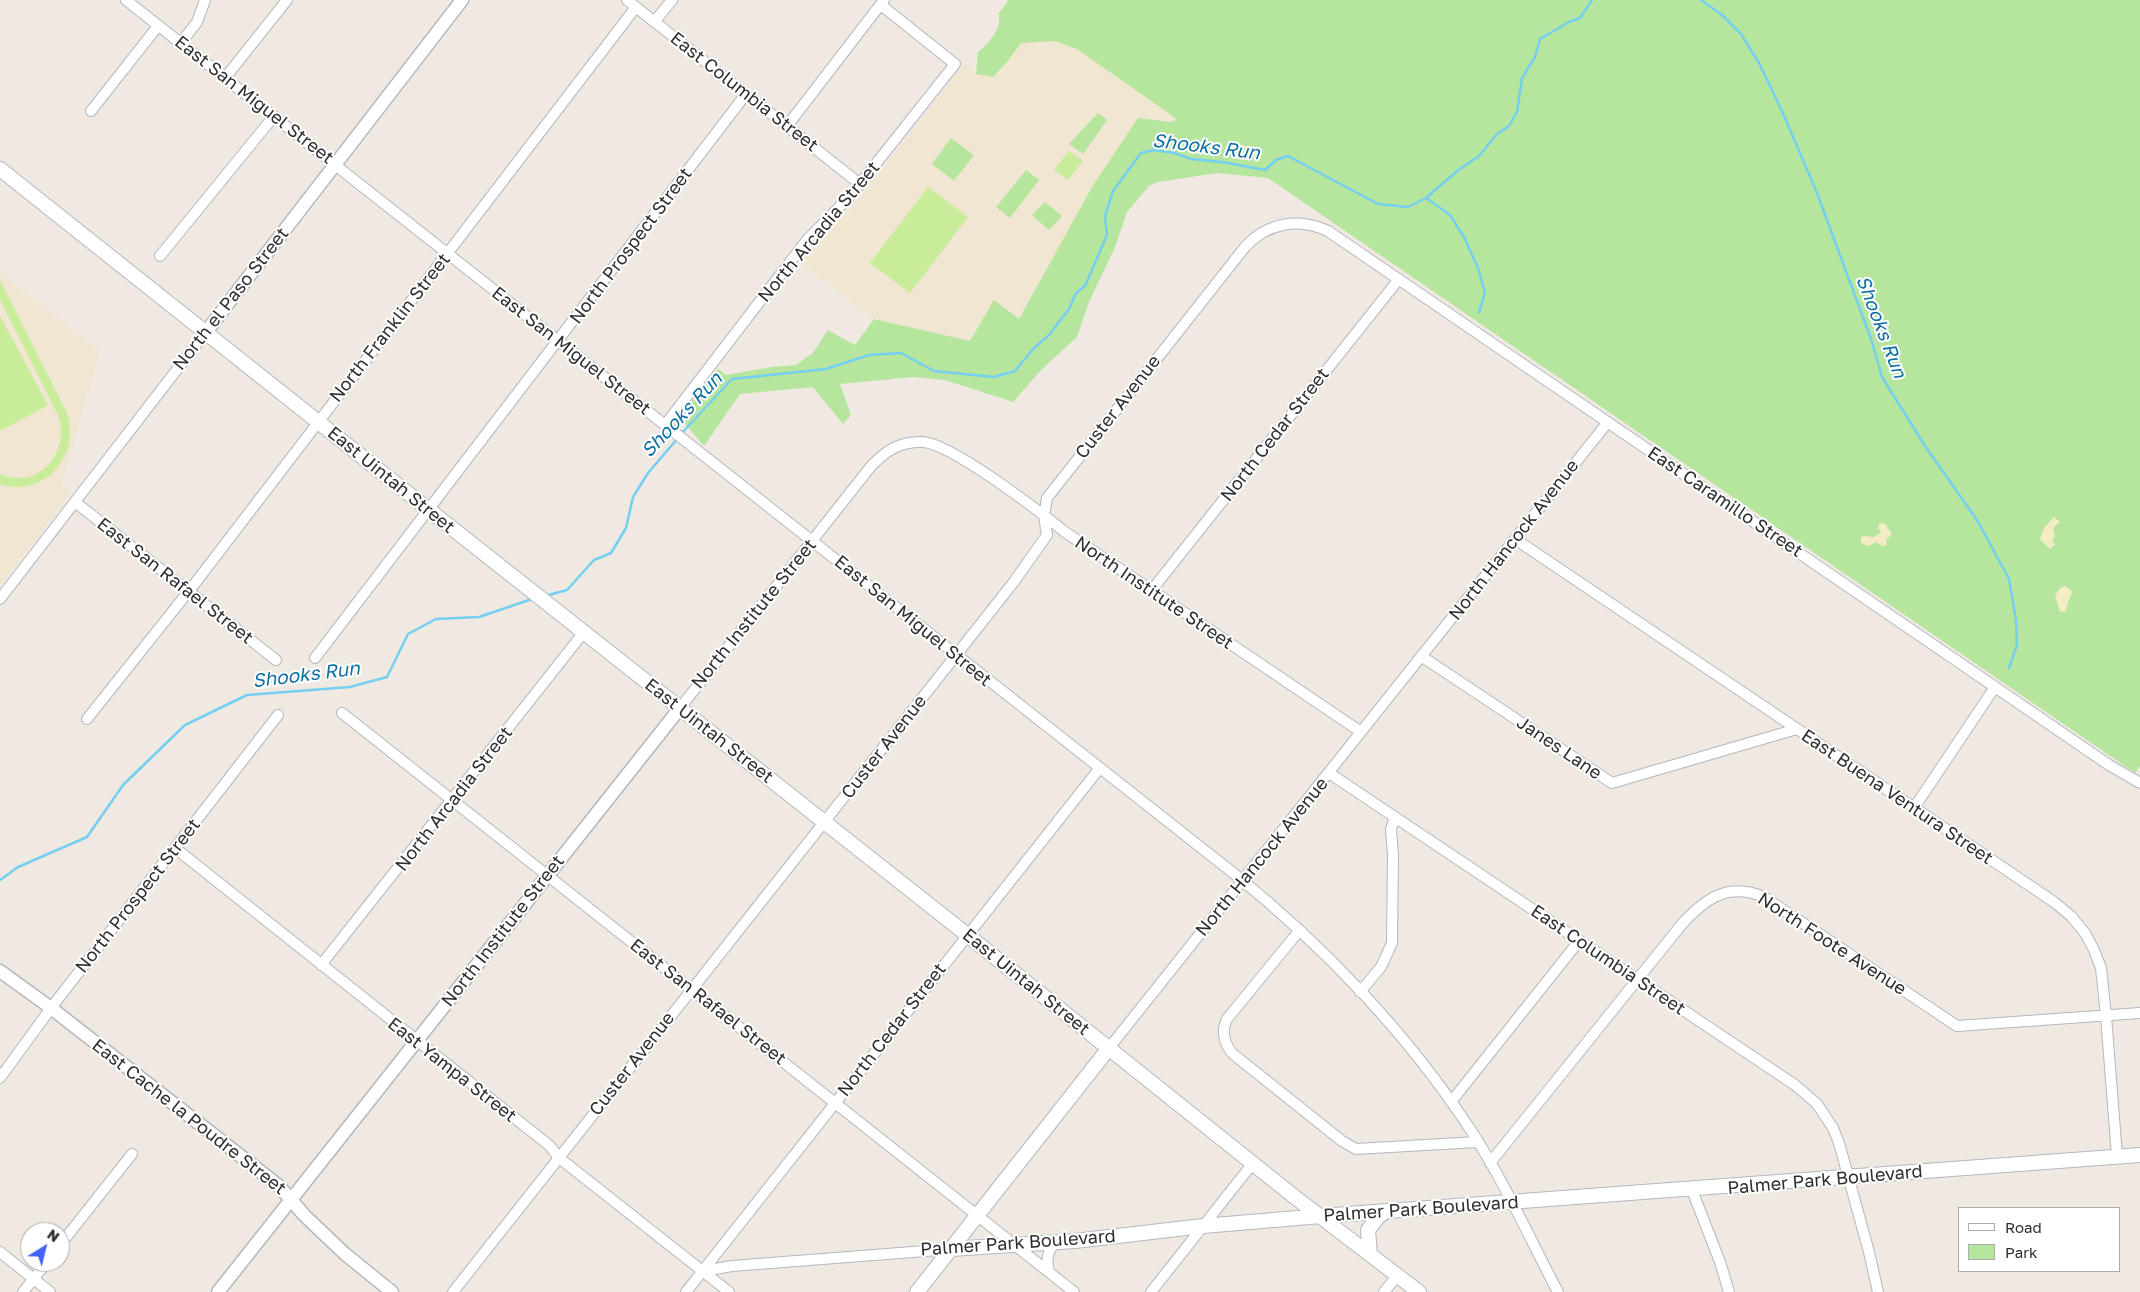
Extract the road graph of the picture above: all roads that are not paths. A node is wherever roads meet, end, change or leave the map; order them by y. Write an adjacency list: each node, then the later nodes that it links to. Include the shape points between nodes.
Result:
1 (126, 0): 9 (street, East San Miguel Street)
2 (205, 0): 10 (street, via 197,22)
3 (287, 0): 11 (street)
4 (462, 0): 16 (street, North el Paso Street)
5 (672, 0): 8 (street)
6 (882, 2): 15 (street); 18 (street, North Arcadia Street, via 954,64)
7 (632, 3): 8 (street, East Columbia Street); 20 (street, North Franklin Street)
8 (655, 22): 12 (street, East Columbia Street)
9 (158, 26): 10 (street, East San Miguel Street); 13 (street)
10 (181, 43): 11 (street, East San Miguel Street)
11 (225, 78): 14 (street, East San Miguel Street)
12 (746, 94): 15 (street, East Columbia Street); 24 (street, North Prospect Street)
13 (91, 111)
14 (274, 116): 16 (street, East San Miguel Street); 21 (street)
15 (786, 126): 18 (street, East Columbia Street)
16 (335, 163): 20 (street, East San Miguel Street); 23 (street, North el Paso Street)
17 (0, 168): 23 (main road, East Uintah Street)
18 (860, 184): 27 (street, North Arcadia Street, via 807,240)
19 (1308, 224): 22 (street, East Caramillo Street, via 1328,231); 30 (street, Custer Avenue, via 1290,223 1270,228 1245,247 1047,498)
20 (447, 254): 24 (street, East San Miguel Street); 25 (street, North Franklin Street)
21 (160, 256)
22 (1399, 279): 26 (street, East Caramillo Street); 33 (street, North Cedar Street)
23 (206, 332): 25 (main road, East Uintah Street); 28 (street, North el Paso Street)
24 (559, 341): 27 (street, East San Miguel Street); 29 (street, North Prospect Street)
25 (318, 422): 29 (main road, East Uintah Street); 34 (street, North Franklin Street)
26 (1608, 422): 31 (street, North Hancock Avenue); 41 (street, East Caramillo Street)
27 (665, 425): 32 (street, East San Miguel Street)
28 (75, 502): 34 (street, East San Rafael Street); 35 (street, North el Paso Street)
29 (429, 510): 36 (main road, East Uintah Street); 39 (street, North Prospect Street)
30 (1044, 516): 32 (street, North Institute Street, via 952,453 930,444 914,442 897,446 879,458); 33 (street, North Institute Street); 37 (street, Custer Avenue, via 1047,535)
31 (1515, 539): 38 (street, North Hancock Avenue); 46 (street, East Buena Ventura Street)
32 (813, 541): 37 (street, East San Miguel Street); 42 (street, North Institute Street)
33 (1151, 591): 47 (street, North Institute Street)
34 (188, 592): 40 (street, East San Rafael Street); 45 (street, North Franklin Street)
35 (0, 599)
36 (584, 632): 42 (main road, East Uintah Street); 51 (street, North Arcadia Street)
37 (956, 655): 48 (street, East San Miguel Street); 54 (street, Custer Avenue)
38 (1422, 656): 46 (street, Janes Lane, via 1612,783); 47 (street, North Hancock Avenue)
39 (315, 658)
40 (276, 660)
41 (1995, 688): 50 (street, East Caramillo Street); 52 (street)
42 (680, 708): 54 (main road, East Uintah Street); 56 (street, North Institute Street)
43 (342, 713): 51 (street, East San Rafael Street)
44 (278, 715): 55 (street, North Prospect Street)
45 (87, 719)
46 (1796, 729): 52 (street, East Buena Ventura Street)
47 (1361, 732): 49 (street, North Hancock Avenue)
48 (1099, 769): 57 (street, East San Miguel Street); 59 (street, North Cedar Street)
49 (1329, 773): 53 (street, East Columbia Street); 57 (street, North Hancock Avenue)
50 (2140, 783)
51 (453, 800): 56 (street, East San Rafael Street); 61 (street, North Arcadia Street)
52 (1914, 808): 68 (street, East Buena Ventura Street, via 2071,916 2097,956)
53 (1395, 817): 60 (street, East Columbia Street); 65 (street, via 1391,829 1394,855 1392,943 1381,966)
54 (824, 822): 59 (main road, East Uintah Street); 64 (street, Custer Avenue)
55 (175, 848): 61 (street, East Yampa Street); 66 (street, North Prospect Street)
56 (548, 874): 64 (street, East San Rafael Street); 69 (street, North Institute Street)
57 (1243, 882): 58 (street, East San Miguel Street); 70 (street, North Hancock Avenue)
58 (1299, 931): 65 (street, East San Miguel Street); 74 (street, via 1227,1019 1223,1033 1232,1054 1342,1141 1356,1148)
59 (967, 935): 70 (main road, East Uintah Street); 73 (street, North Cedar Street)
60 (1579, 941): 63 (street, East Columbia Street); 72 (street)
61 (321, 965): 69 (street, East Yampa Street)
62 (0, 970): 66 (street, East Cache la Poudre Street)
63 (1637, 980): 68 (street, North Foote Avenue, via 1698,907 1723,893 1744,891 1772,901 1957,1026); 80 (street, North Foote Avenue); 81 (street, East Columbia Street, via 1808,1095 1833,1128)
64 (692, 990): 73 (street, East San Rafael Street); 78 (street, Custer Avenue)
65 (1360, 992): 72 (street, East San Miguel Street)
66 (51, 1008): 71 (street, North Prospect Street); 83 (street, East Cache la Poudre Street)
67 (2140, 1013): 68 (street, North Foote Avenue)
68 (2106, 1016): 77 (street, East Buena Ventura Street)
69 (416, 1041): 78 (street, East Yampa Street, via 550,1146); 83 (street, North Institute Street)
70 (1109, 1048): 79 (main road, East Uintah Street); 86 (main road, North Hancock Avenue)
71 (0, 1078)
72 (1451, 1102): 74 (street, East San Miguel Street)
73 (834, 1103): 86 (street, East San Rafael Street); 95 (street, North Cedar Street)
74 (1477, 1142): 80 (street, East San Miguel Street)
75 (132, 1154): 89 (street)
76 (2140, 1155): 77 (main road, Palmer Park Boulevard)
77 (2117, 1156): 81 (main road, Palmer Park Boulevard)
78 (558, 1158): 95 (street, East Yampa Street); 104 (street, Custer Avenue)
79 (1253, 1163): 87 (main road, East Uintah Street); 88 (street)
80 (1490, 1163): 84 (street, East San Miguel Street)
81 (1849, 1178): 82 (main road, Palmer Park Boulevard); 114 (street, East Columbia Street)
82 (1692, 1190): 84 (main road, Palmer Park Boulevard); 113 (street)
83 (293, 1199): 102 (street, North Institute Street); 103 (street, East Cache la Poudre Street, via 345,1254)
84 (1512, 1203): 85 (main road, Palmer Park Boulevard); 112 (street, East San Miguel Street)
85 (1385, 1212): 87 (main road, Palmer Park Boulevard); 94 (main road, via 1368,1230)
86 (977, 1215): 91 (street, East San Rafael Street); 92 (main road, North Hancock Avenue)
87 (1321, 1216): 88 (main road, Palmer Park Boulevard); 94 (main road, East Uintah Street)
88 (1203, 1226): 90 (main road, Palmer Park Boulevard); 109 (street)
89 (70, 1232)
90 (1056, 1242): 91 (main road, Palmer Park Boulevard); 97 (street, via 1046,1261)
91 (1016, 1246): 92 (main road, Palmer Park Boulevard); 97 (street, East San Rafael Street)
92 (951, 1249): 95 (street, Palmer Park Boulevard); 107 (main road, North Hancock Avenue)
93 (0, 1252): 99 (street)
94 (1370, 1254): 98 (main road, East Uintah Street)
95 (703, 1271): 105 (street, North Cedar Street); 106 (street, East Yampa Street)
96 (39, 1272): 99 (street)
97 (1048, 1272): 108 (street, East San Rafael Street)
98 (1398, 1275): 110 (street); 111 (main road, East Uintah Street)
99 (34, 1279): 100 (street); 101 (street)
100 (23, 1292)
101 (50, 1292)
102 (218, 1292)
103 (392, 1292)
104 (453, 1292)
105 (686, 1292)
106 (729, 1292)
107 (917, 1292)
108 (1074, 1292)
109 (1151, 1292)
110 (1384, 1292)
111 (1419, 1292)
112 (1558, 1292)
113 (1729, 1292)
114 (1878, 1292)

